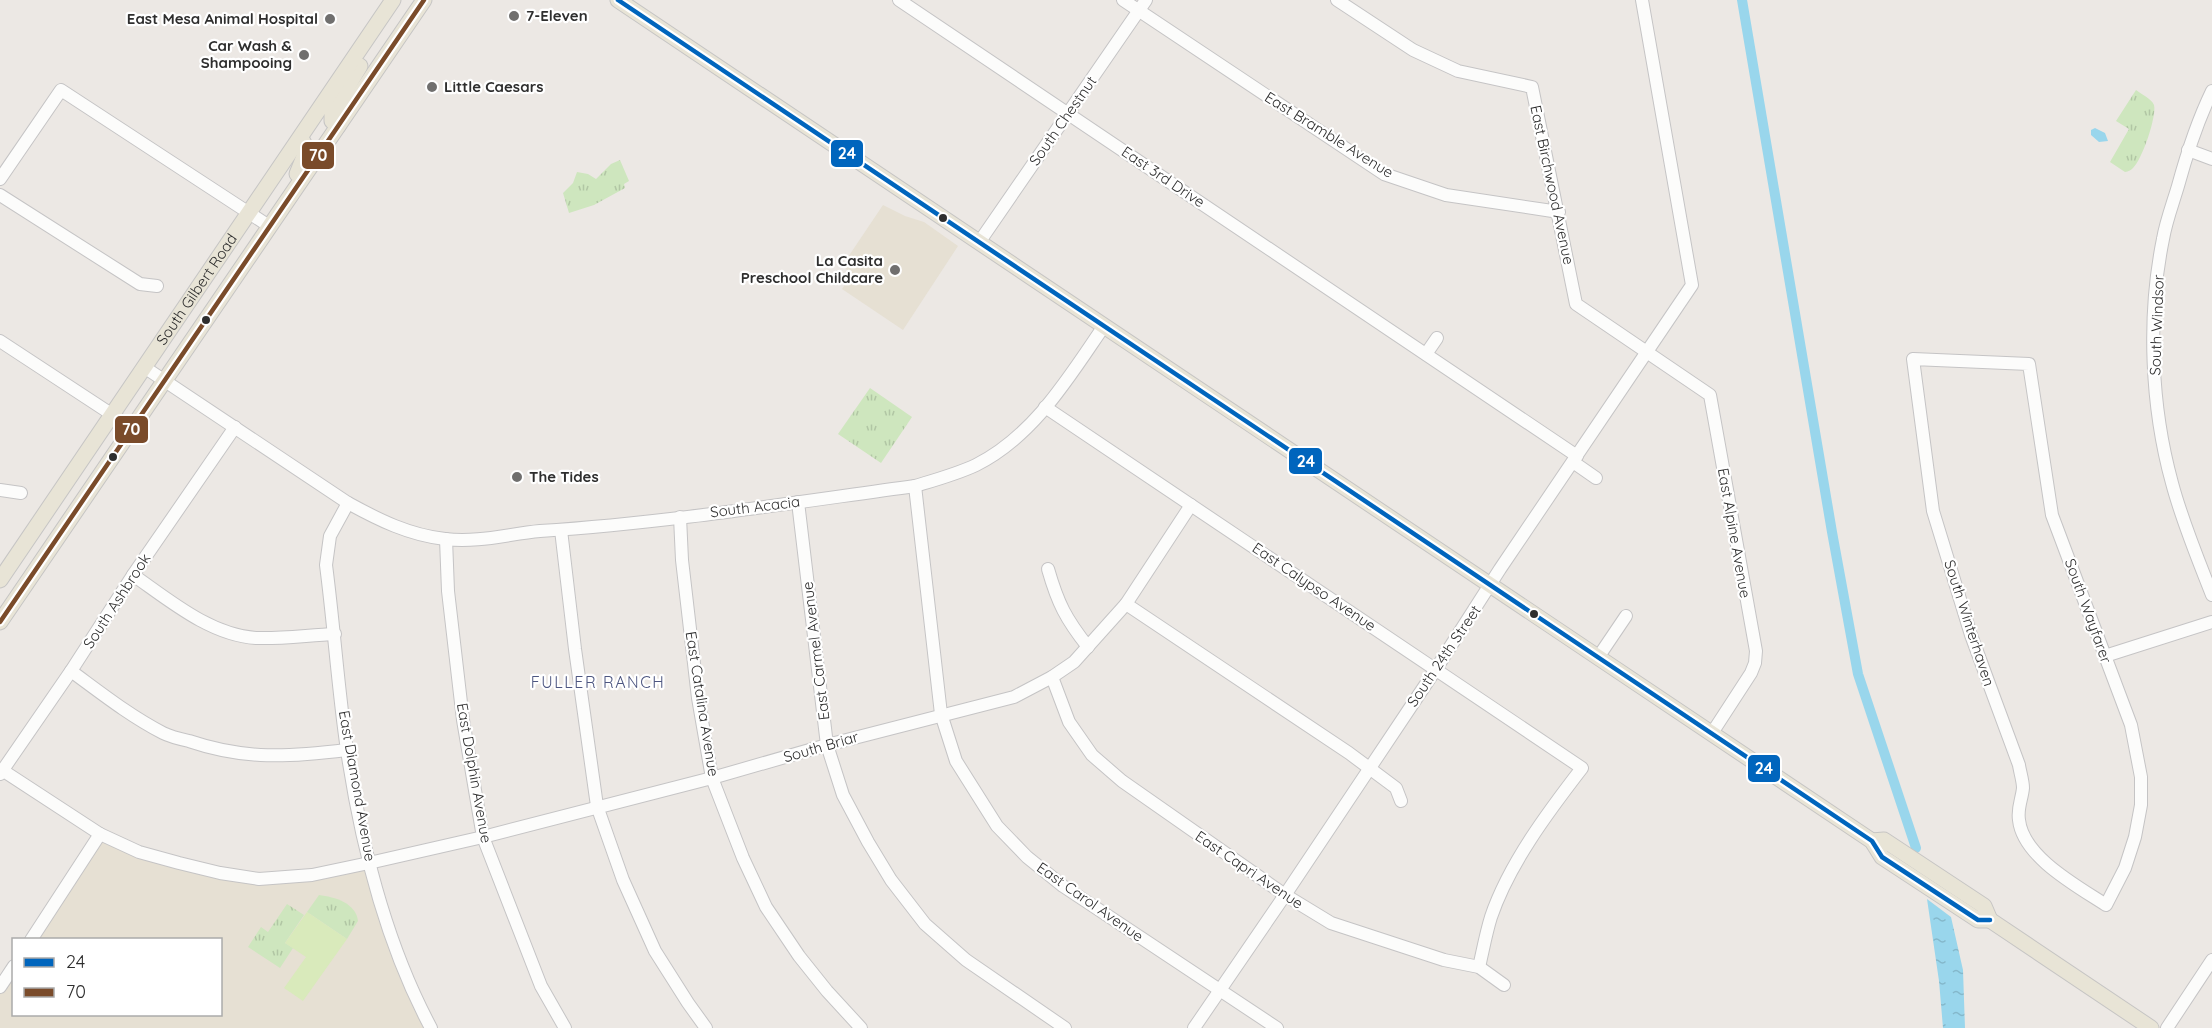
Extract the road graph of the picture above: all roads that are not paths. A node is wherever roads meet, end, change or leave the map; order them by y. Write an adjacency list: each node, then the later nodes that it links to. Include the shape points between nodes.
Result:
1 (393, 0): 9 (main road, South Gilbert Road)
2 (424, 0): 12 (main road, South Gilbert Road)
3 (618, 0): 22 (main road)
4 (899, 0): 11 (street, East 3rd Drive)
5 (1123, 0): 8 (street, East Bramble Avenue)
6 (1338, 0): 19 (street, East Birchwood Avenue, via 1413,50 1458,71 1532,87)
7 (1642, 0): 28 (street, South 24th Street, via 1692,285)
8 (1143, 6): 11 (street, South Chestnut); 19 (street, East Bramble Avenue, via 1384,174 1446,195)
9 (363, 45): 12 (main road, via 361,64 332,112 332,121); 13 (main road, South Gilbert Road)
10 (2212, 92): 14 (street, South Windsor)
11 (1068, 113): 22 (street, South Chestnut); 27 (street, East 3rd Drive)
12 (338, 126): 17 (main road, South Gilbert Road)
13 (301, 138): 17 (main road, via 307,149); 20 (main road, South Gilbert Road)
14 (2188, 150): 15 (street); 51 (street, South Windsor, via 2163,239 2153,360 2161,436 2172,485)
15 (2212, 159)
16 (0, 179): 20 (street, via 61,90)
17 (293, 192): 21 (main road, South Gilbert Road)
18 (0, 195): 23 (street, via 140,284)
19 (1558, 212): 28 (street, East Birchwood Avenue, via 1576,304)
20 (249, 214): 21 (street); 30 (main road, South Gilbert Road)
21 (268, 226): 31 (main road, South Gilbert Road)
22 (980, 242): 24 (main road)
23 (156, 286)
24 (1104, 326): 32 (street, South Acacia); 50 (main road)
25 (1437, 338): 27 (street)
26 (0, 341): 33 (street)
27 (1426, 354): 36 (street, East 3rd Drive)
28 (1647, 354): 36 (street, South 24th Street); 64 (street, East Alpine Avenue, via 1710,395 1756,651 1751,673)
29 (1975, 363): 59 (street, South Wayfarer, via 2029,364 2052,515); 77 (street, South Winterhaven, via 1913,359 1933,511 1971,635 2019,765 2023,788 2018,804 2019,822 2025,841 2066,879)
30 (144, 367): 31 (street, South Acacia); 33 (main road, South Gilbert Road)
31 (164, 380): 34 (street, South Acacia); 35 (main road, South Gilbert Road)
32 (1045, 407): 38 (street, South Acacia, via 1028,428 976,465); 43 (street, East Calypso Avenue)
33 (112, 415): 35 (street); 49 (main road, South Gilbert Road)
34 (235, 427): 42 (street, South Acacia); 48 (street, South Ashbrook)
35 (131, 428): 54 (main road, South Gilbert Road)
36 (1575, 459): 37 (street, East 3rd Drive); 50 (street, South 24th Street)
37 (1596, 478)
38 (915, 486): 41 (street, South Acacia); 63 (street, East Carol Avenue)
39 (0, 490): 40 (street)
40 (21, 493)
41 (798, 501): 44 (street, South Acacia); 65 (street, East Carmel Avenue)
42 (348, 503): 46 (street, South Acacia, via 398,528); 56 (street, East Diamond Avenue, via 330,536 326,565)
43 (1191, 505): 52 (street, South Briar); 60 (street, East Calypso Avenue)
44 (680, 517): 45 (street, South Acacia); 69 (street, East Catalina Avenue, via 698,698)
45 (561, 530): 46 (street, South Acacia, via 474,540); 71 (street)
46 (446, 539): 73 (street, East Dolphin Avenue, via 463,720)
47 (1048, 569): 57 (street, via 1056,599)
48 (133, 575): 56 (street, via 192,615 225,630 255,638); 61 (street, South Ashbrook)
49 (0, 580)
50 (1490, 585): 58 (main road); 60 (street, South 24th Street)
51 (2212, 595)
52 (1126, 604): 57 (street, South Briar); 67 (street)
53 (1626, 616): 58 (street)
54 (0, 622)
55 (2212, 622): 59 (street)
56 (335, 634): 66 (street, East Diamond Avenue)
57 (1088, 647): 62 (street, South Briar)
58 (1599, 656): 64 (main road)
59 (2105, 656): 77 (street, South Wayfarer, via 2131,725 2141,777 2135,837)
60 (1436, 669): 67 (street, South 24th Street); 81 (street, East Calypso Avenue, via 1582,768 1554,804 1508,878 1491,917)
61 (71, 671): 66 (street, via 164,733 211,749 292,757); 68 (street, South Ashbrook)
62 (1052, 677): 63 (street, South Briar, via 1014,697); 76 (street, East Capri Avenue, via 1069,722 1092,755 1122,781)
63 (941, 714): 65 (street, South Briar); 85 (street, East Carol Avenue, via 956,761 974,791 997,826 1027,857 1063,886)
64 (1712, 733): 74 (main road)
65 (827, 745): 69 (street, South Briar); 90 (street, East Carmel Avenue, via 843,795 868,842 925,924 966,960)
66 (347, 750): 75 (street, East Diamond Avenue)
67 (1369, 768): 70 (street, via 1396,788); 76 (street, South 24th Street)
68 (1, 772): 72 (street, South Briar)
69 (712, 778): 71 (street, South Briar); 89 (street, East Catalina Avenue, via 766,907 799,956)
70 (1401, 801)
71 (597, 806): 73 (street, South Briar); 88 (street, via 623,880 656,951)
72 (100, 834): 75 (street, South Briar, via 149,854 259,879 312,875); 79 (street)
73 (483, 837): 75 (street, South Briar); 87 (street, East Dolphin Avenue, via 541,986)
74 (1872, 841): 78 (main road, via 1882,857 1956,907 1978,920); 78 (main road, via 1884,840 1984,906)
75 (369, 863): 86 (street, East Diamond Avenue, via 400,965)
76 (1285, 895): 81 (street, East Capri Avenue, via 1331,923 1444,960); 85 (street, South 24th Street)
77 (2106, 905)
78 (1990, 920): 93 (main road)
79 (32, 938)
80 (2212, 960): 94 (street)
81 (1479, 967): 83 (street, East Capri Avenue)
82 (12, 969): 84 (street)
83 (1504, 985)
84 (0, 987)
85 (1219, 991): 91 (street, South 24th Street); 92 (street, East Carol Avenue)
86 (431, 1028)
87 (565, 1028)
88 (706, 1028)
89 (861, 1028)
90 (1065, 1028)
91 (1194, 1028)
92 (1276, 1028)
93 (2151, 1028)
94 (2167, 1028)

